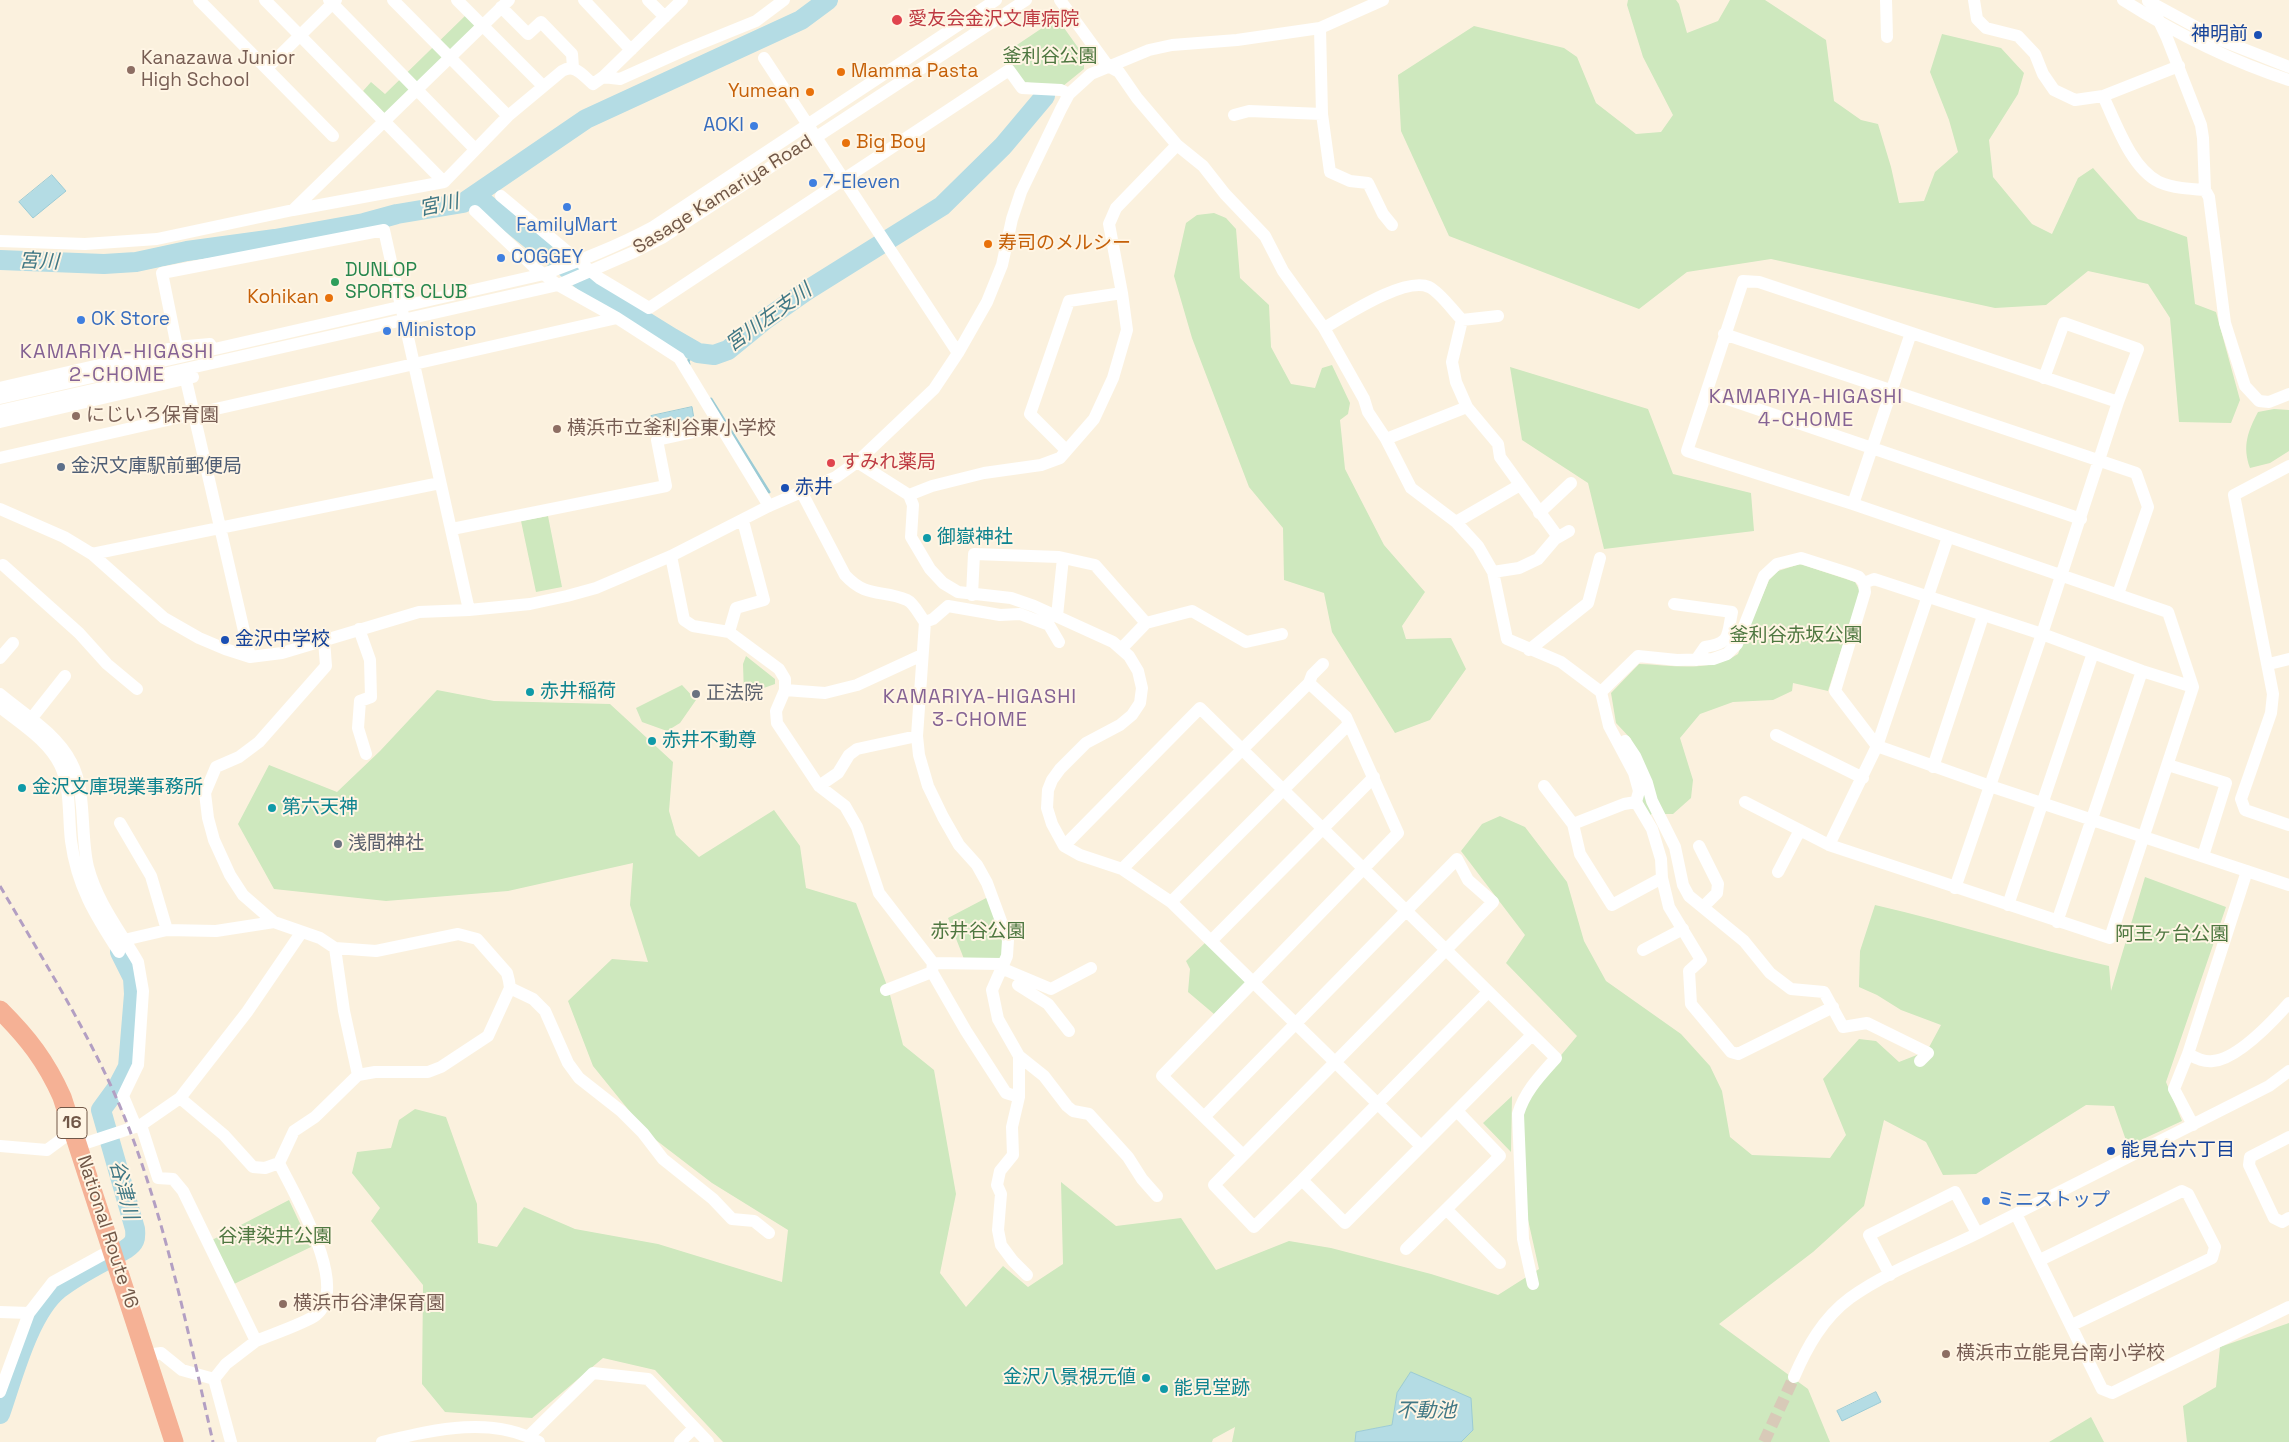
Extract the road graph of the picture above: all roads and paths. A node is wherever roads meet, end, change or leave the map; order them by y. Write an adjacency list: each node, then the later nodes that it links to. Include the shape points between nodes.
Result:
1 (199, 0): 31 (street)
2 (265, 0): 23 (street)
3 (393, 0): 26 (street)
4 (457, 0): 21 (street)
5 (584, 0): 25 (street)
6 (648, 0): 19 (street)
7 (682, 0): 19 (street)
8 (784, 0): 33 (street, via 756,22 620,79)
9 (996, 0): 43 (street, Sasage Kamariya Road)
10 (1026, 0): 43 (street, Sasage Kamariya Road)
11 (1060, 0): 28 (street)
12 (1384, 0): 22 (street)
13 (1886, 0): 24 (street)
14 (1974, 0): 38 (street, via 1977,19 1986,28 2018,36 2035,54 2054,90 2075,100)
15 (2123, 0): 20 (street)
16 (332, 1): 23 (street); 36 (street)
17 (2148, 1): 20 (street); 30 (street, via 2218,39)
18 (505, 4): 21 (street); 32 (street, via 528,34 541,22 572,54)
19 (665, 17): 25 (street)
20 (2159, 22): 29 (street); 34 (street, via 2237,62)
21 (483, 26): 26 (street); 35 (street)
22 (1320, 28): 28 (street, via 1172,45); 39 (street)
23 (300, 35): 31 (street); 42 (street)
24 (1887, 37)
25 (631, 50): 33 (street)
26 (451, 58): 36 (street); 41 (street)
27 (764, 58): 43 (street)
28 (1108, 66): 37 (street, via 1091,74); 45 (street, via 1119,72)
29 (2179, 66): 38 (street); 49 (street, via 2201,125)
30 (2289, 67)
31 (267, 68): 44 (street)
32 (573, 68): 33 (street, via 593,84); 35 (street, via 562,71)
33 (603, 78)
34 (2289, 80)
35 (542, 86): 41 (street)
36 (416, 90): 42 (street); 46 (street)
37 (1069, 94): 47 (street, via 1061,90 1022,88 1009,70); 70 (street, via 1022,192 1002,265 987,302)
38 (2103, 96): 49 (street, via 2129,152 2144,169 2158,181 2175,187)
39 (1322, 114): 40 (street, via 1249,111); 53 (street, via 1330,172 1350,181 1368,183)
40 (1234, 115)
41 (508, 116): 46 (street)
42 (384, 121): 48 (street); 51 (street)
43 (812, 131): 47 (street); 55 (street, Sasage Kamariya Road, via 653,227); 56 (street, Sasage Kamariya Road, via 662,238)
44 (333, 136)
45 (1177, 145): 59 (street, via 1116,208 1109,224); 65 (street, via 1203,166 1265,236 1283,271)
46 (475, 149): 48 (street)
47 (844, 180): 56 (street, via 649,308); 70 (street)
48 (444, 182): 51 (street)
49 (2204, 190): 78 (street, via 2209,197 2225,323 2245,386 2259,401 2269,402)
50 (501, 196): 55 (street)
51 (293, 210): 54 (street, via 156,239 86,244)
52 (474, 212): 57 (street)
53 (1392, 225)
54 (0, 241)
55 (579, 261): 56 (street); 57 (street, Sasage Kamariya Road)
56 (592, 271): 58 (street, Sasage Kamariya Road)
57 (544, 274): 58 (street); 60 (street, Sasage Kamariya Road)
58 (558, 285): 62 (street); 63 (street, Sasage Kamariya Road)
59 (1122, 293): 89 (street, via 1126,330 1113,378 1094,419); 89 (street, via 1069,301 1030,414)
60 (401, 306): 63 (street); 68 (street, Sasage Kamariya Road); 69 (street, via 384,230 162,273)
61 (1498, 316): 64 (street)
62 (617, 318): 72 (street); 86 (street, via 679,358)
63 (404, 319): 71 (street, Sasage Kamariya Road); 72 (street)
64 (1462, 320): 65 (street, via 1430,287 1418,284 1379,296); 82 (street, via 1452,362 1456,382)
65 (1324, 328): 87 (street, via 1368,412)
66 (1911, 333): 67 (street, via 1759,282 1743,281); 73 (street); 76 (street)
67 (1724, 334): 76 (street); 77 (street)
68 (249, 341): 69 (street); 79 (street, Sasage Kamariya Road)
69 (177, 347): 75 (street)
70 (958, 353): 92 (street, via 934,389)
71 (234, 358): 74 (street); 79 (street, Sasage Kamariya Road)
72 (414, 363): 84 (street); 94 (street)
73 (2044, 378): 81 (street); 81 (street, via 2064,323 2138,349)
74 (186, 380): 84 (street); 85 (street)
75 (0, 388)
76 (1892, 391): 88 (street); 91 (street)
77 (1707, 392): 88 (street); 99 (street, via 1687,451)
78 (2289, 394)
79 (39, 396): 80 (street); 83 (street)
80 (0, 398)
81 (2118, 402): 91 (street)
82 (1467, 407): 87 (street); 96 (street, via 1498,444 1500,456)
83 (0, 411)
84 (193, 415): 90 (street); 106 (street)
85 (0, 422)
86 (721, 426): 100 (street); 107 (street, via 657,440 666,486)
87 (1386, 439): 105 (street, via 1411,488)
88 (1873, 448): 99 (street); 103 (street)
89 (1066, 450): 98 (street, via 1060,458 1040,465 984,473)
90 (0, 458)
91 (2099, 461): 103 (street); 119 (street, via 2136,474 2148,507)
92 (857, 462): 97 (street, via 836,477); 98 (street)
93 (2289, 466): 144 (street, via 2234,494)
94 (440, 482): 106 (street); 107 (street)
95 (1571, 483): 102 (street)
96 (1520, 485): 102 (street); 105 (street)
97 (802, 493): 100 (street); 126 (street, via 845,575 853,584 867,592 909,601)
98 (909, 495): 120 (street, via 913,505 911,537 922,556 943,583 958,592)
99 (1853, 504): 110 (street)
100 (769, 506): 104 (street)
101 (0, 509): 111 (street, via 64,537)
102 (1539, 513): 109 (street)
103 (2081, 519): 117 (street)
104 (743, 521): 112 (street); 129 (street, via 764,600 736,608)
105 (1456, 522): 116 (street, via 1478,546)
106 (219, 528): 111 (street); 139 (street)
107 (452, 529): 123 (street)
108 (1569, 531): 109 (street)
109 (1558, 537): 116 (street, via 1538,559 1519,568)
110 (1948, 537): 117 (street); 121 (street)
111 (92, 554): 139 (street, via 164,618 198,638)
112 (671, 556): 123 (street, via 596,588 567,596 530,604); 129 (street, via 684,620 693,626)
113 (1063, 558): 120 (street, via 974,554); 124 (street); 127 (street, via 1095,565)
114 (1600, 558): 136 (street, via 1588,603)
115 (2, 565): 149 (street)
116 (1493, 572): 136 (street, via 1507,639)
117 (2061, 576): 119 (street); 131 (street)
118 (1864, 583): 121 (street, via 1874,579); 142 (street, via 1859,577 1801,558 1777,564 1764,576 1737,644 1727,654); 159 (street, via 1865,592 1834,691)
119 (2118, 594): 148 (street, via 2168,612)
120 (972, 595): 124 (street, via 1011,598)
121 (1928, 598): 125 (street); 159 (street)
122 (1674, 604): 142 (street, via 1732,612 1726,639 1721,645 1705,647)
123 (469, 610): 128 (street, via 418,612)
124 (1057, 616): 135 (street)
125 (1984, 616): 131 (street); 163 (street)
126 (925, 622): 133 (street, via 934,620 948,606 1000,615 1020,614 1049,625); 138 (street)
127 (1146, 623): 130 (street, via 1192,610 1246,642); 135 (street)
128 (359, 629): 132 (street); 161 (street, via 370,660 371,697 360,701 358,728)
129 (729, 632): 150 (street, via 778,669 785,679)
130 (1282, 634)
131 (2042, 634): 137 (street); 168 (street)
132 (324, 640): 139 (street, via 282,653); 195 (street, via 326,666 259,742 239,757 216,767 205,793 214,840 230,875 243,895)
133 (1059, 642)
134 (13, 643): 140 (street)
135 (1122, 648): 181 (street, via 1138,671 1142,688 1140,704 1120,725 1086,743 1052,780 1047,808)
136 (1529, 650): 151 (street, via 1561,662)
137 (2093, 653): 145 (street); 172 (street)
138 (922, 655): 150 (street, via 857,685 825,693); 158 (street)
139 (250, 657)
140 (0, 658)
141 (2289, 659): 144 (street)
142 (1696, 660): 151 (street, via 1638,656)
143 (1323, 664): 147 (street)
144 (2269, 664): 176 (street, via 2273,694 2271,713 2241,798 2244,810)
145 (2142, 671): 148 (street); 173 (street)
146 (65, 676): 154 (street)
147 (1309, 683): 155 (street, via 1346,717); 160 (street)
148 (2193, 687): 162 (street)
149 (137, 689)
150 (785, 690): 166 (street, via 776,711 777,723)
151 (1600, 692): 156 (street)
152 (0, 694): 154 (street)
153 (0, 707): 205 (street, via 43,742 60,764 66,781 77,871 93,913)
154 (31, 719): 200 (street, via 65,752 78,778 88,868 101,900)
155 (1349, 724): 164 (street); 169 (street)
156 (1610, 726): 170 (street, via 1634,773 1639,791); 193 (street, via 1635,756 1652,801 1675,847 1683,885 1689,896)
157 (1776, 735): 165 (street)
158 (917, 736): 166 (street, via 858,749 849,755 838,773); 208 (street, via 926,778 942,817 959,845 977,865 995,900 1008,940)
159 (1876, 746): 163 (street); 165 (street)
160 (1243, 749): 169 (street); 181 (street, via 1200,708); 184 (street)
161 (366, 754)
162 (2168, 765): 179 (street); 183 (street, via 2226,783)
163 (1933, 766): 168 (street)
164 (1374, 777): 177 (street); 185 (street, via 1398,834)
165 (1862, 778): 180 (street)
166 (819, 786): 206 (street, via 846,806 857,827 879,893)
167 (1544, 786): 175 (street)
168 (1990, 786): 172 (street); 190 (street)
169 (1284, 789): 177 (street); 191 (street)
170 (1636, 802): 175 (street); 188 (street, via 1652,829 1661,858)
171 (1745, 802): 178 (street)
172 (2042, 803): 173 (street); 192 (street)
173 (2091, 820): 179 (street); 196 (street)
174 (120, 823): 198 (street, via 151,876)
175 (1573, 824): 188 (street, via 1580,854 1612,905)
176 (2289, 825)
177 (1323, 829): 185 (street); 201 (street)
178 (1800, 830): 180 (street); 187 (street)
179 (2143, 836): 183 (street); 196 (street, via 2110,938)
180 (1829, 845): 190 (street)
181 (1064, 846): 184 (street)
182 (1699, 846): 193 (street, via 1718,884 1717,893)
183 (2203, 856): 186 (street)
184 (1122, 869): 191 (street)
185 (1366, 870): 194 (street); 209 (street)
186 (2246, 871): 189 (street); 219 (street)
187 (1778, 872)
188 (1662, 878): 197 (street, via 1669,907)
189 (2289, 885)
190 (1955, 888): 192 (street)
191 (1171, 902): 201 (street)
192 (2008, 905): 196 (street)
193 (1703, 908): 214 (street, via 1744,941 1770,973 1791,990 1824,992)
194 (1406, 911): 203 (street); 203 (street, via 1457,859 1468,880 1493,902); 216 (street)
195 (274, 922): 198 (street, via 216,931); 199 (street)
196 (2058, 922)
197 (1683, 929): 204 (street); 214 (street, via 1701,960 1689,971 1691,1004 1731,1052 1738,1054)
198 (167, 930): 200 (street)
199 (301, 933): 202 (street, via 320,938); 226 (street, via 247,1012)
200 (124, 940): 231 (street, via 138,962 143,991 138,1065 123,1096)
201 (1212, 940): 209 (street)
202 (335, 948): 210 (street, via 376,951 458,934 477,939 486,947 507,973); 224 (street)
203 (1447, 950): 212 (street); 221 (street)
204 (1643, 950)
205 (119, 952)
206 (933, 967): 208 (street); 211 (street); 225 (street, via 966,1031 1006,1093)
207 (1090, 968): 208 (street, via 1051,989)
208 (1001, 969): 217 (street, via 1048,1004); 220 (street, via 992,990 994,1006)
209 (1253, 982): 216 (street); 229 (street, via 1162,1076)
210 (510, 988): 224 (street, via 488,1036 441,1067 428,1072); 243 (street, via 534,999 545,1011 568,1063 579,1078 621,1111 663,1159 713,1199 732,1219 754,1221)
211 (886, 990)
212 (1488, 992): 218 (street); 227 (street)
213 (2289, 1004): 219 (street, via 2266,1029 2238,1050 2216,1061 2202,1061)
214 (1833, 1007): 222 (street, via 1843,1027 1867,1023 1928,1052)
215 (0, 1010): 233 (highway, National Route 16 / 16, via 25,1035 44,1061)
216 (1296, 1023): 221 (street); 229 (street)
217 (1070, 1030)
218 (1532, 1035): 228 (street); 251 (street, via 1556,1058 1527,1093 1518,1114 1523,1239)
219 (2188, 1054): 230 (street, via 2174,1089)
220 (1019, 1056): 225 (street); 239 (street, via 1044,1076 1073,1111 1089,1114 1128,1157)
221 (1336, 1061): 227 (street); 236 (street)
222 (1920, 1061)
223 (2289, 1070): 230 (street, via 2268,1086)
224 (358, 1075): 237 (street, via 315,1118 294,1131)
225 (1019, 1097): 249 (street, via 1012,1127 1013,1155 1000,1171 997,1185 1001,1194 998,1230 1001,1245)
226 (180, 1098): 231 (street); 237 (street, via 224,1135 253,1167 265,1168)
227 (1378, 1103): 235 (street); 238 (street)
228 (1457, 1111): 235 (street); 240 (street, via 1500,1156)
229 (1204, 1117): 236 (street)
230 (2192, 1125): 241 (street)
231 (138, 1126): 233 (street, via 103,1138); 256 (street, via 158,1178 173,1179 183,1191)
232 (2289, 1137): 242 (street, via 2250,1158 2249,1165 2274,1218 2282,1222)
233 (77, 1138): 234 (street, via 47,1150); 246 (highway, National Route 16 / 16)
234 (0, 1146)
235 (1422, 1146): 238 (street, via 1345,1222)
236 (1243, 1155): 238 (street, via 1214,1185 1254,1227)
237 (279, 1163): 256 (street, via 323,1255 327,1286 325,1302 316,1315)
238 (1302, 1180)
239 (1157, 1196)
240 (1447, 1210): 245 (street); 248 (street)
241 (2016, 1214): 244 (street); 247 (street)
242 (2289, 1218)
243 (769, 1233)
244 (1977, 1233): 250 (street); 250 (street, via 1955,1192 1869,1235)
245 (1406, 1249)
246 (114, 1254): 254 (street, via 53,1282); 257 (highway, National Route 16 / 16)
247 (2040, 1260): 255 (street); 255 (street, via 2180,1192 2188,1194 2215,1247 2212,1258)
248 (1500, 1263)
249 (1027, 1275)
250 (1890, 1276): 258 (street, via 1850,1299 1820,1328)
251 (1533, 1284)
252 (2289, 1306): 255 (street, via 2112,1393 2102,1389)
253 (0, 1312): 254 (street)
254 (29, 1313): 260 (street)
255 (2072, 1325)
256 (256, 1341): 259 (street, via 226,1364)
257 (146, 1355): 259 (street, via 161,1353 182,1370); 263 (highway, National Route 16 / 16)
258 (1794, 1377)
259 (214, 1380): 264 (street)
260 (0, 1392)
261 (694, 1428): 262 (street, via 648,1379 593,1373); 266 (street); 267 (street)
262 (529, 1439): 265 (street, via 471,1426)
263 (174, 1442)
264 (231, 1442)
265 (382, 1442)
266 (680, 1442)
267 (708, 1442)

